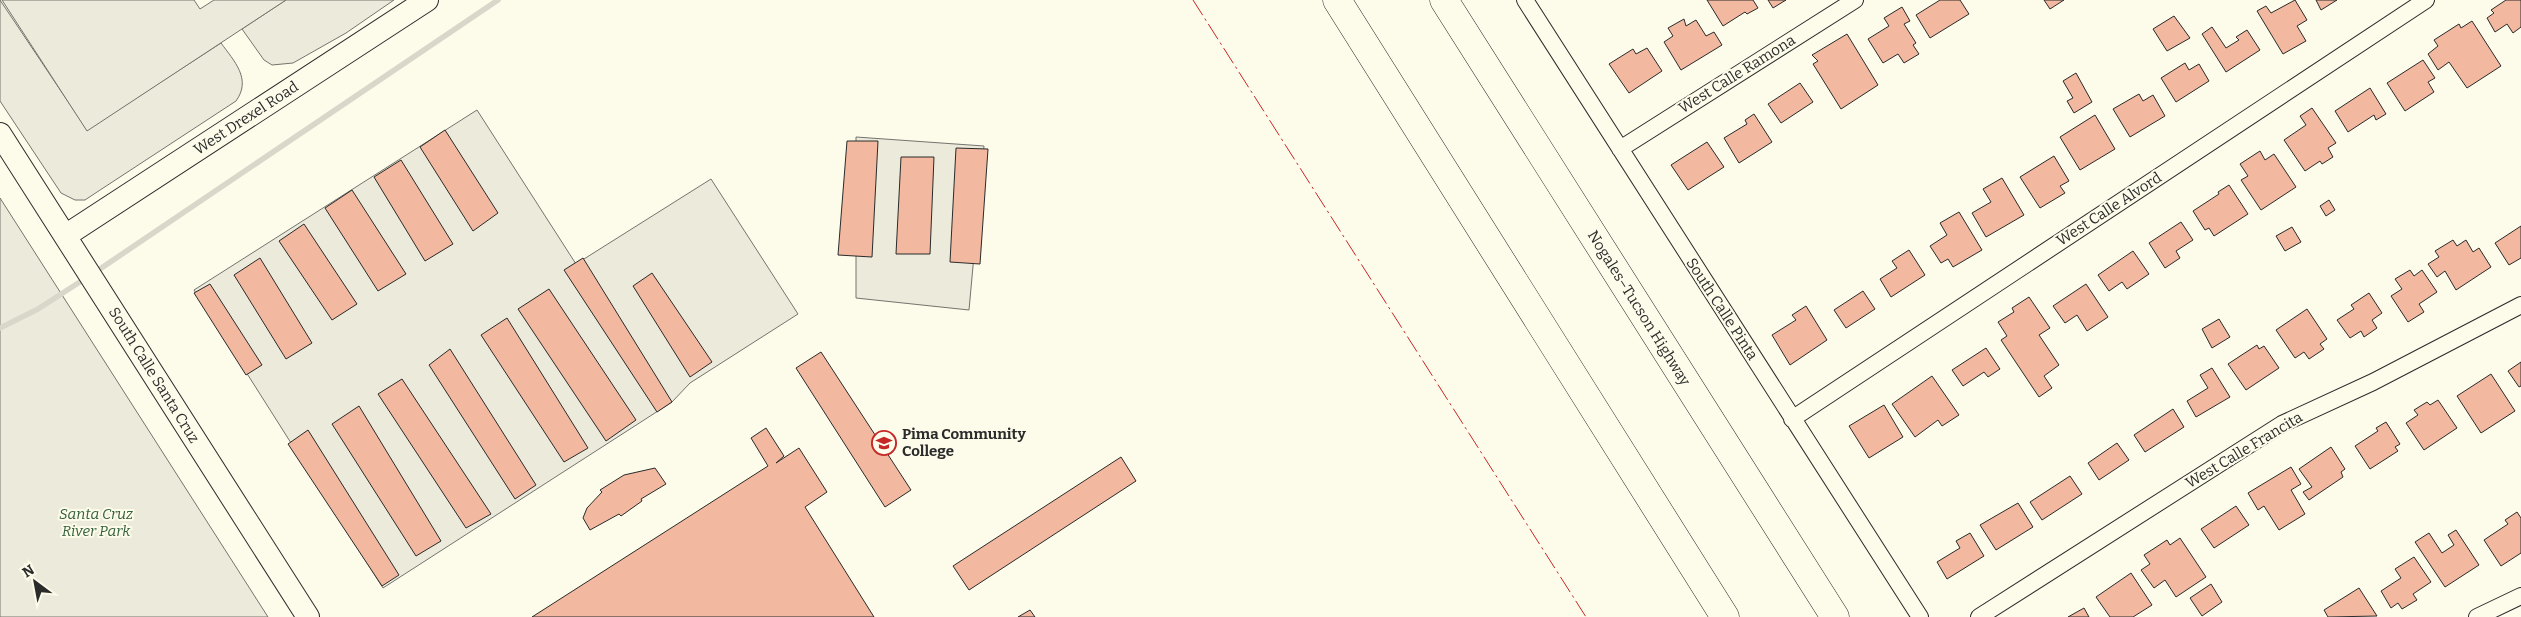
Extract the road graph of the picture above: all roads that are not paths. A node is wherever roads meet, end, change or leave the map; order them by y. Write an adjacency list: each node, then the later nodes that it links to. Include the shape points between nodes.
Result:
1 (427, 0): 9 (street, West Drexel Road)
2 (1337, 0): 14 (highway)
3 (1444, 0): 15 (highway, Nogales–Tucson Highway)
4 (1525, 0): 8 (street, South Calle Pinta)
5 (1855, 0): 8 (street, West Calle Ramona)
6 (2426, 0): 11 (street, West Calle Alvord)
7 (0, 134): 9 (street, South Calle Santa Cruz)
8 (1620, 149): 11 (street, South Calle Pinta)
9 (65, 236): 13 (street, South Calle Santa Cruz)
10 (2521, 306): 17 (street, West Calle Francita, via 2373,382 2282,424)
11 (1792, 419): 16 (street, South Calle Pinta)
12 (2521, 596): 18 (street)
13 (308, 617)
14 (1725, 617)
15 (1835, 617)
16 (1920, 617)
17 (1980, 617)
18 (2477, 617)

